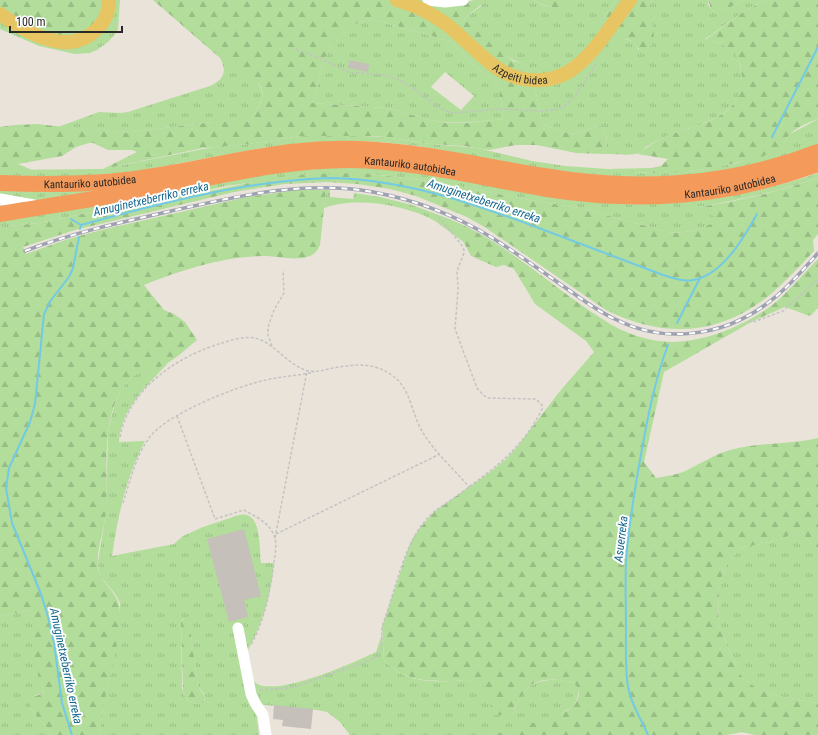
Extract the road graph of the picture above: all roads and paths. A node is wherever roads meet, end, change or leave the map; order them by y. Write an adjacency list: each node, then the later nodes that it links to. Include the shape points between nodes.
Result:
1 (110, 0): 6 (main road, via 104,20 97,29 87,37 73,41 43,38)
2 (428, 0): 3 (street)
3 (463, 0)
4 (630, 0): 8 (main road, Azpeiti bidea)
5 (406, 1): 8 (main road, Azpeiti bidea, via 441,20 496,67 518,77 543,80 559,77 578,65)
6 (0, 14)
7 (296, 49): 8 (path, via 348,72 395,78 444,110 457,113 504,109 547,111 560,108 576,95 596,64 598,56)
8 (593, 49)
9 (818, 152): 11 (highway, Kantauriko autobidea, via 748,174 667,185 582,182 426,154 359,148 269,154 111,182)
10 (818, 164): 13 (highway, Kantauriko autobidea, via 730,189 644,197 569,192 398,163 320,161 260,168)
11 (0, 183)
12 (0, 199): 13 (street)
13 (49, 207): 14 (highway, Kantauriko autobidea)
14 (0, 214)
15 (437, 215): 26 (path, via 464,250 457,271 455,325 457,338 477,388 488,398 534,398 542,405 539,416 517,447 500,464)
16 (283, 270): 19 (path, via 284,293 268,327)
17 (818, 279): 18 (path, via 783,311 756,322)
18 (749, 320)
19 (272, 348): 20 (path); 24 (path, via 259,340 243,338 207,348 182,360 156,378 139,396 127,415)
20 (307, 370): 21 (path); 22 (path)
21 (320, 371): 22 (path); 25 (path, via 360,364 375,366 392,375 404,389 422,431)
22 (306, 374): 23 (path, via 250,384); 28 (path)
23 (177, 416): 27 (path, via 161,426 149,438 138,460); 29 (path, via 216,519 244,510 264,522)
24 (120, 437)
25 (440, 454): 26 (path); 28 (path)
26 (469, 487): 32 (path, via 429,516 410,543 382,627 383,646 378,656 294,687 267,690)
27 (123, 503)
28 (276, 534): 29 (path)
29 (275, 538): 31 (path, via 268,604)
30 (238, 628): 31 (street)
31 (244, 658): 32 (street)
32 (250, 688): 33 (street, via 255,704 263,716)
33 (266, 735)

